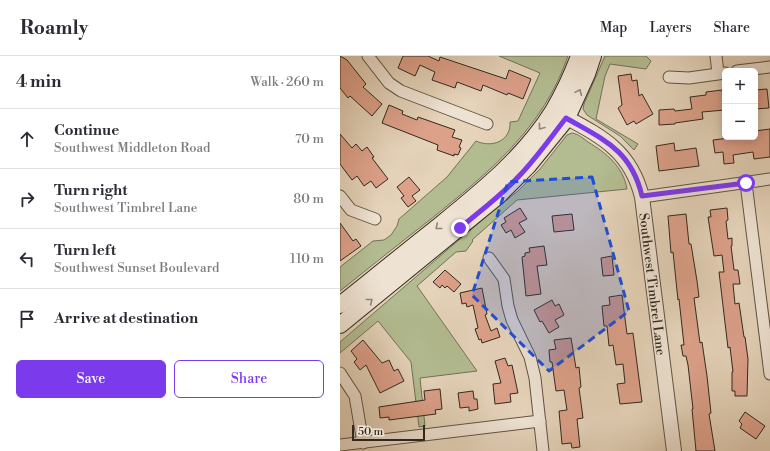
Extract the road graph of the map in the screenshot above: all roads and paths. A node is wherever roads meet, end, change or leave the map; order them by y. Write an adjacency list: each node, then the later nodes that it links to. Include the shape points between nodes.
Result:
1 (368, 56): 10 (street, via 389,84 401,91)
2 (579, 56): 9 (main road, via 569,80)
3 (593, 56): 9 (main road, one-way to 3, via 587,74)
4 (716, 56): 7 (street)
5 (770, 67): 6 (street)
6 (758, 68)
7 (722, 73): 8 (street, via 689,78)
8 (669, 77)
9 (560, 114): 14 (street, Southwest Timbrel Lane, via 618,150 633,170); 17 (main road, one-way to 17, via 542,127 494,180); 18 (main road, one-way to 9, via 498,196 528,166)
10 (487, 124)
11 (770, 179): 12 (street)
12 (746, 183): 14 (street); 20 (street)
13 (340, 196): 15 (street, via 351,210)
14 (642, 196): 25 (street, Southwest Timbrel Lane)
15 (375, 219)
16 (489, 258): 21 (street, via 504,279 512,320 530,358)
17 (340, 305)
18 (340, 325)
19 (340, 373): 22 (street, via 355,396)
20 (770, 374)
21 (540, 421): 22 (street); 24 (street)
22 (363, 443): 23 (street)
23 (340, 445)
24 (543, 451)
25 (674, 451)

